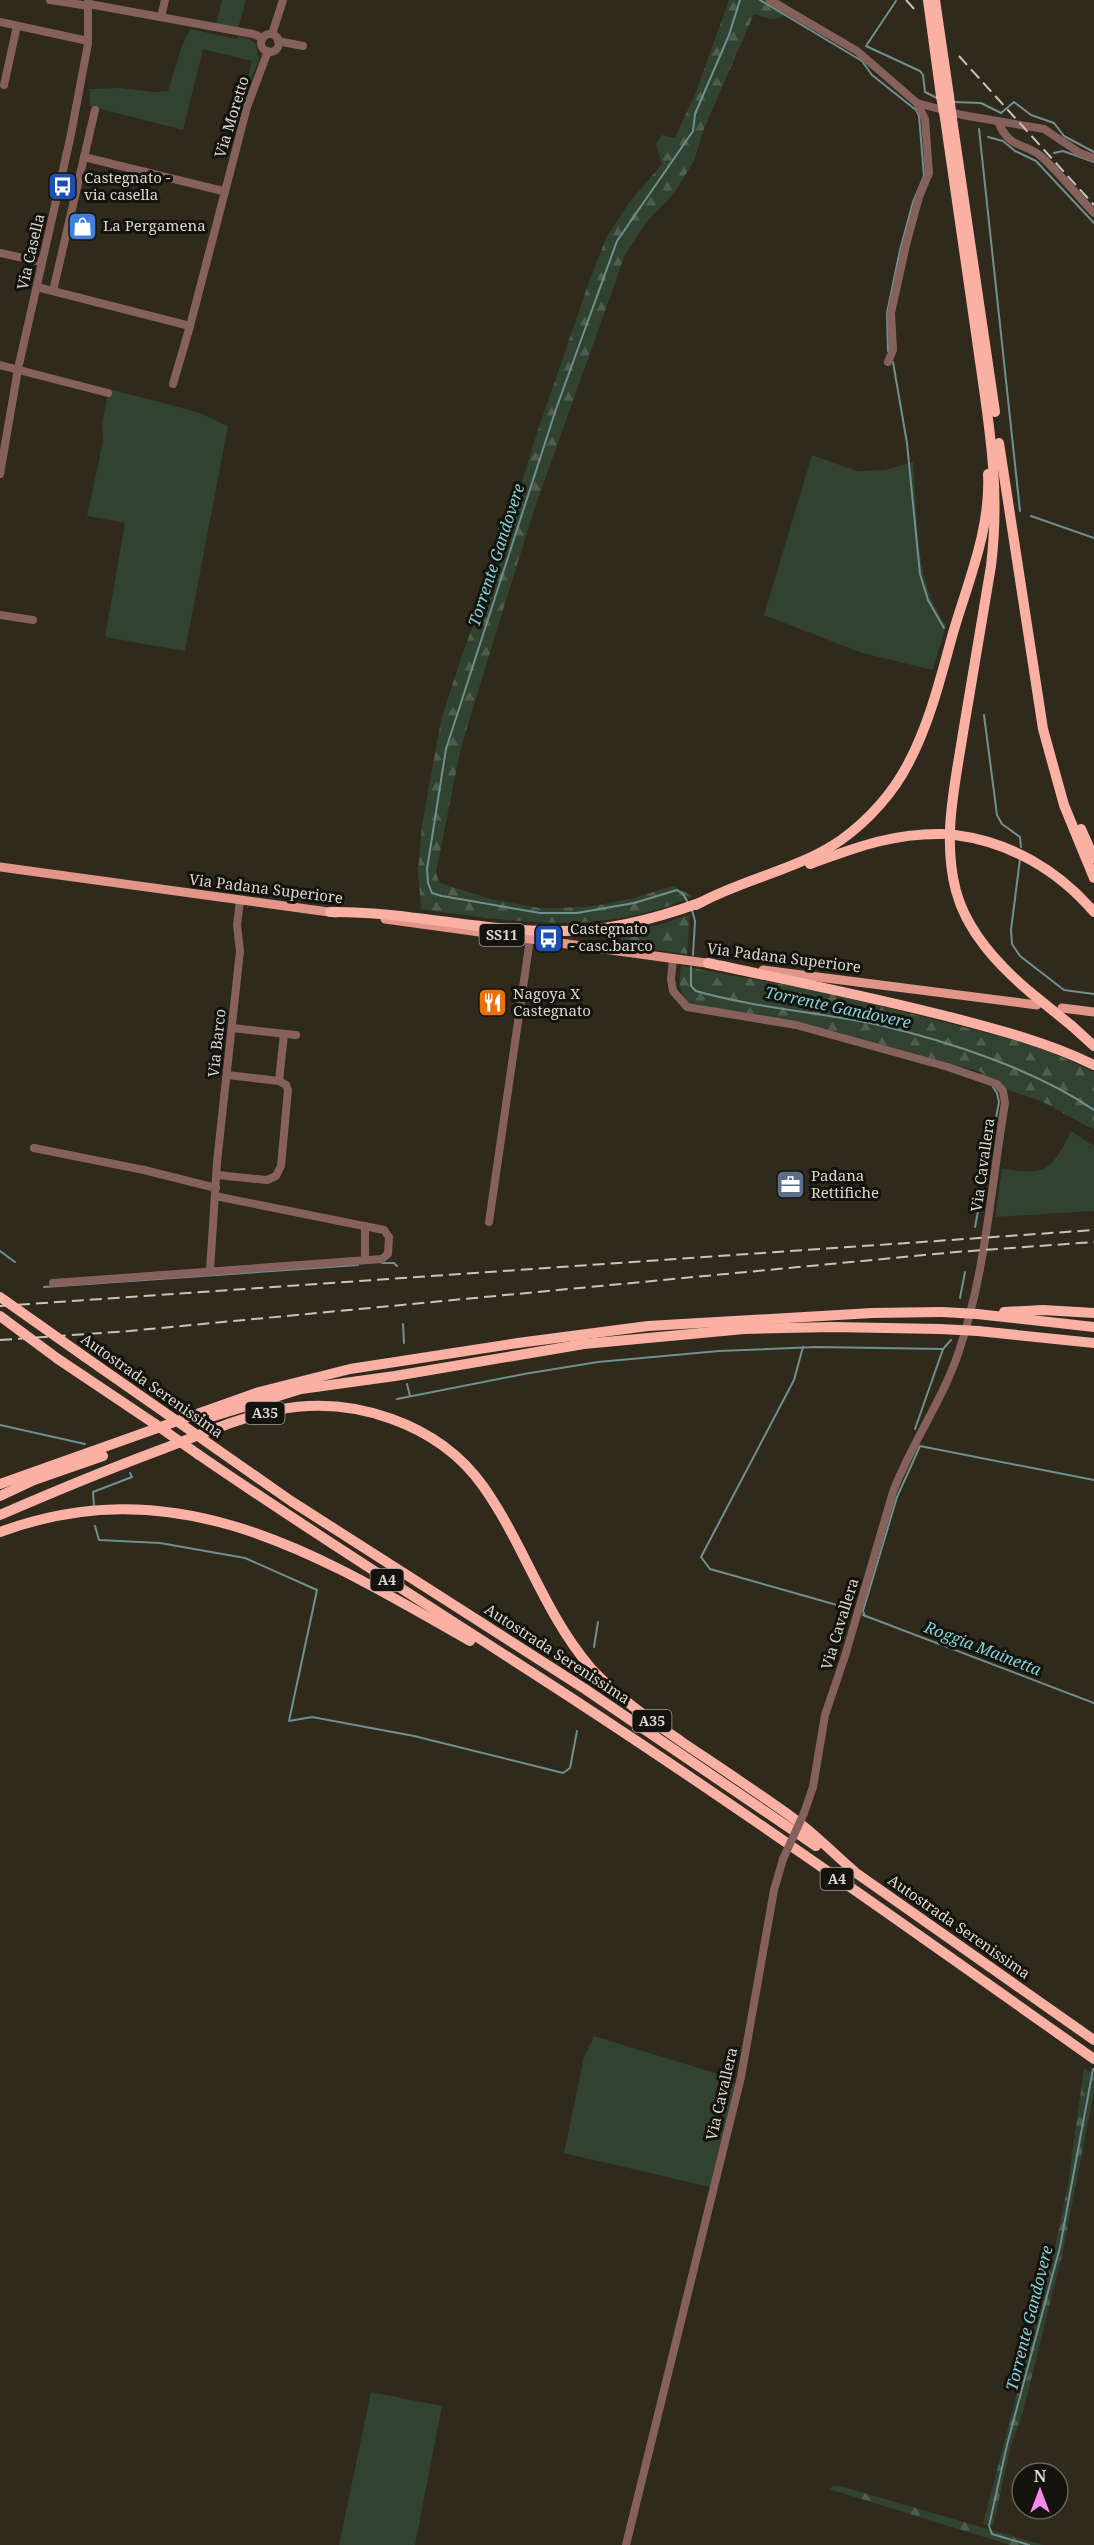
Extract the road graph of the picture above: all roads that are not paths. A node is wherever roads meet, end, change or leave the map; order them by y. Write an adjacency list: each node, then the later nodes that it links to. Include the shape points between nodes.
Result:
1 (50, 0): 7 (street)
2 (165, 0): 8 (street)
3 (283, 0): 11 (street)
4 (770, 0): 19 (street, via 857,51)
5 (928, 0): 18 (highway)
6 (935, 0): 18 (highway)
7 (88, 3): 8 (street); 13 (street, Via Casella)
8 (161, 18): 12 (street)
9 (0, 22): 10 (street)
10 (17, 26): 13 (street); 17 (street)
11 (272, 34): 12 (street); 14 (street)
12 (263, 38): 16 (street, via 262,46)
13 (88, 41): 28 (street, Via Casella)
14 (278, 41): 15 (street); 16 (street, via 276,49)
15 (303, 46)
16 (268, 51): 25 (street, Via Moretto, via 247,107)
17 (4, 83)
18 (945, 96): 21 (highway, bridge)
19 (917, 103): 22 (street); 32 (street, via 925,119 929,173 914,213 898,279)
20 (95, 110): 23 (street)
21 (948, 118): 37 (highway); 41 (highway, via 1034,682)
22 (998, 121): 24 (street, via 1036,127); 26 (street, via 1006,136 1042,157)
23 (84, 157): 25 (street); 30 (street)
24 (1094, 158)
25 (224, 191): 31 (street, Via Moretto)
26 (1094, 213)
27 (0, 253): 28 (street)
28 (42, 262): 29 (street, Via Casella)
29 (37, 287): 30 (street); 34 (street, Via Casella)
30 (53, 291): 31 (street)
31 (190, 326): 35 (street, Via Moretto)
32 (888, 362)
33 (0, 365): 34 (street)
34 (18, 369): 36 (street); 38 (street, Via Casella)
35 (173, 384)
36 (108, 393)
37 (985, 399): 48 (highway, via 988,483 984,526 923,731 909,762 889,794 841,840); 62 (highway, bridge, via 994,465 994,538 953,801 951,866 956,893 977,936 1001,965)
38 (0, 474)
39 (0, 615): 40 (street)
40 (33, 620)
41 (1054, 772): 44 (highway); 46 (highway)
42 (943, 834): 48 (highway, via 884,838)
43 (955, 835): 50 (highway, via 1000,845 1041,866 1071,887)
44 (1094, 858)
45 (0, 867): 47 (main road, Via Padana Superiore / SS11)
46 (1094, 878)
47 (240, 901): 49 (main road, Via Padana Superiore / SS11); 59 (street, Via Barco, via 240,951)
48 (696, 904): 49 (highway, via 640,921 564,931 519,930 368,911)
49 (330, 912): 51 (main road, Via Padana Superiore / SS11)
50 (1094, 912)
51 (528, 939): 52 (main road, Via Padana Superiore / SS11); 69 (street)
52 (673, 958): 53 (main road, Via Padana Superiore / SS11); 54 (street, via 671,985)
53 (708, 963): 55 (main road, Via Padana Superiore / SS11); 63 (highway, via 998,1030)
54 (676, 997): 56 (street); 88 (street, Via Cavallera, bridge, via 694,1009 796,1025 986,1079 1003,1091 1005,1103 989,1220 960,1349 900,1471 825,1715 813,1786 774,1890 741,2078)
55 (1037, 1005)
56 (675, 1007)
57 (1062, 1008): 58 (main road)
58 (1094, 1012)
59 (232, 1028): 60 (street); 64 (street, Via Barco)
60 (284, 1034): 61 (street); 65 (street)
61 (296, 1035)
62 (1094, 1046)
63 (1094, 1065)
64 (227, 1075): 65 (street); 67 (street, Via Barco)
65 (279, 1081): 67 (street, via 288,1090 279,1173 267,1180)
66 (34, 1148): 68 (street, via 144,1170)
67 (217, 1175): 68 (street, Via Barco)
68 (215, 1192): 70 (street); 72 (street, Via Barco)
69 (489, 1222)
70 (365, 1226): 71 (street); 71 (street, via 387,1232 389,1244 386,1257)
71 (364, 1260): 72 (street)
72 (210, 1271): 73 (street)
73 (53, 1283)
74 (0, 1297): 85 (highway, Autostrada Serenissima / A4, bridge, via 291,1501 585,1689)
75 (1094, 1313): 76 (highway, via 1043,1310)
76 (977, 1314): 78 (highway); 80 (highway, bridge, via 872,1313 648,1326 350,1369 259,1392)
77 (0, 1316): 84 (highway, Autostrada Serenissima / A4, bridge, via 331,1545)
78 (1094, 1327)
79 (1094, 1343): 81 (highway, bridge, via 978,1331 810,1327 584,1344 301,1389 34,1480)
80 (0, 1484)
81 (0, 1496)
82 (0, 1515): 85 (highway, A35, via 155,1452 276,1410 340,1407 400,1422 439,1444 482,1485 558,1622 608,1685 640,1713 796,1820)
83 (0, 1532): 84 (highway, via 67,1515 129,1509 180,1513 244,1529 338,1566)
84 (577, 1702): 87 (highway, Autostrada Serenissima / A4)
85 (854, 1871): 86 (highway, Autostrada Serenissima / A4)
86 (1094, 2040)
87 (1094, 2059)
88 (626, 2545)

